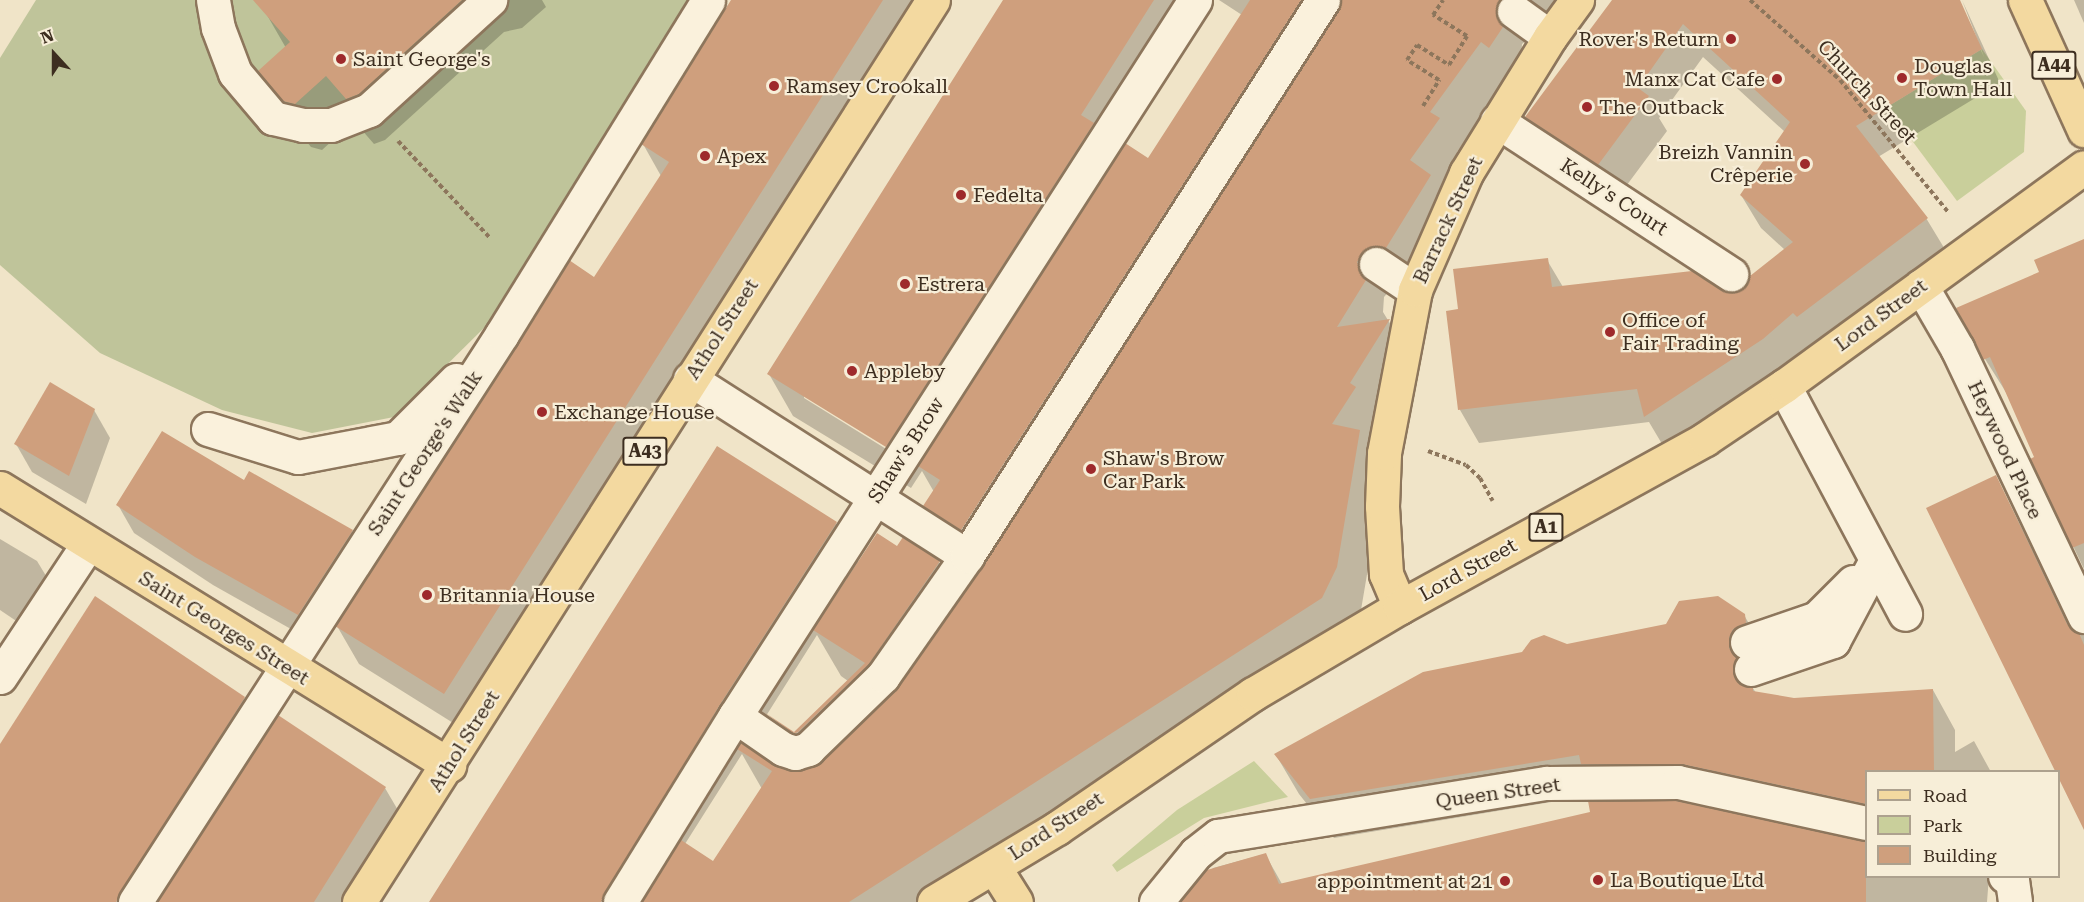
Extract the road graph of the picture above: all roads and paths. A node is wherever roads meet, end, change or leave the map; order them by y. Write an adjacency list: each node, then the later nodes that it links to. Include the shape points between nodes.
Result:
1 (213, 0): 14 (street, via 218,28 235,73 273,118 303,125 332,125)
2 (490, 0): 14 (street)
3 (708, 0): 24 (street, Saint George's Walk)
4 (933, 0): 25 (main road, Athol Street / A43)
5 (1195, 0): 30 (street, Shaw's Brow)
6 (1323, 0): 33 (street)
7 (1443, 0): 13 (path, via 1433,15 1467,36 1449,65 1417,45 1407,60 1439,80)
8 (1577, 0): 12 (main road, Barrack Street)
9 (1750, 0): 18 (path, Church Street, via 1840,80)
10 (2025, 0): 16 (main road, A44)
11 (1514, 11): 12 (street)
12 (1550, 37): 15 (main road, Barrack Street)
13 (1423, 106)
14 (369, 110): 19 (path)
15 (1497, 121): 21 (street, Kelly's Court); 23 (main road, Barrack Street, via 1441,225)
16 (2084, 130)
17 (2084, 167): 22 (main road, Lord Street / A1)
18 (1951, 215)
19 (490, 238)
20 (1376, 264): 23 (street)
21 (1731, 274)
22 (1921, 286): 26 (main road, Lord Street / A1); 37 (street, Heywood Place, via 1957,348)
23 (1415, 290): 35 (main road, Barrack Street, via 1384,453 1386,574)
24 (502, 334): 27 (street, via 398,438 298,457); 39 (street, Saint George's Walk)
25 (690, 379): 30 (street); 42 (main road, Athol Street / A43)
26 (1784, 386): 34 (street); 35 (main road, Lord Street / A1, via 1705,439)
27 (208, 429)
28 (1423, 450): 31 (path, via 1466,465 1480,478)
29 (0, 488): 32 (main road, Saint Georges Street)
30 (876, 497): 33 (street); 41 (street, Shaw's Brow)
31 (1493, 501)
32 (88, 543): 39 (main road, Saint Georges Street); 40 (street)
33 (967, 556): 41 (street, via 883,676 808,749 795,753 783,748)
34 (1876, 560): 36 (street); 38 (street, via 1833,641)
35 (1400, 607): 44 (main road, Lord Street / A1, via 1253,694)
36 (1905, 614)
37 (2084, 616)
38 (1749, 656)
39 (287, 668): 42 (main road, Saint Georges Street); 46 (street, Saint George's Walk)
40 (0, 677)
41 (735, 716): 48 (street, Shaw's Brow)
42 (449, 765): 47 (main road, Athol Street / A43)
43 (1865, 823): 51 (street, Queen Street, via 1678,782 1547,783 1218,836 1196,853)
44 (994, 867): 49 (main road, Lord Street / A1); 50 (main road)
45 (2008, 878): 52 (street)
46 (135, 902)
47 (358, 902)
48 (621, 902)
49 (934, 902)
50 (1016, 902)
51 (1156, 902)
52 (2015, 902)

